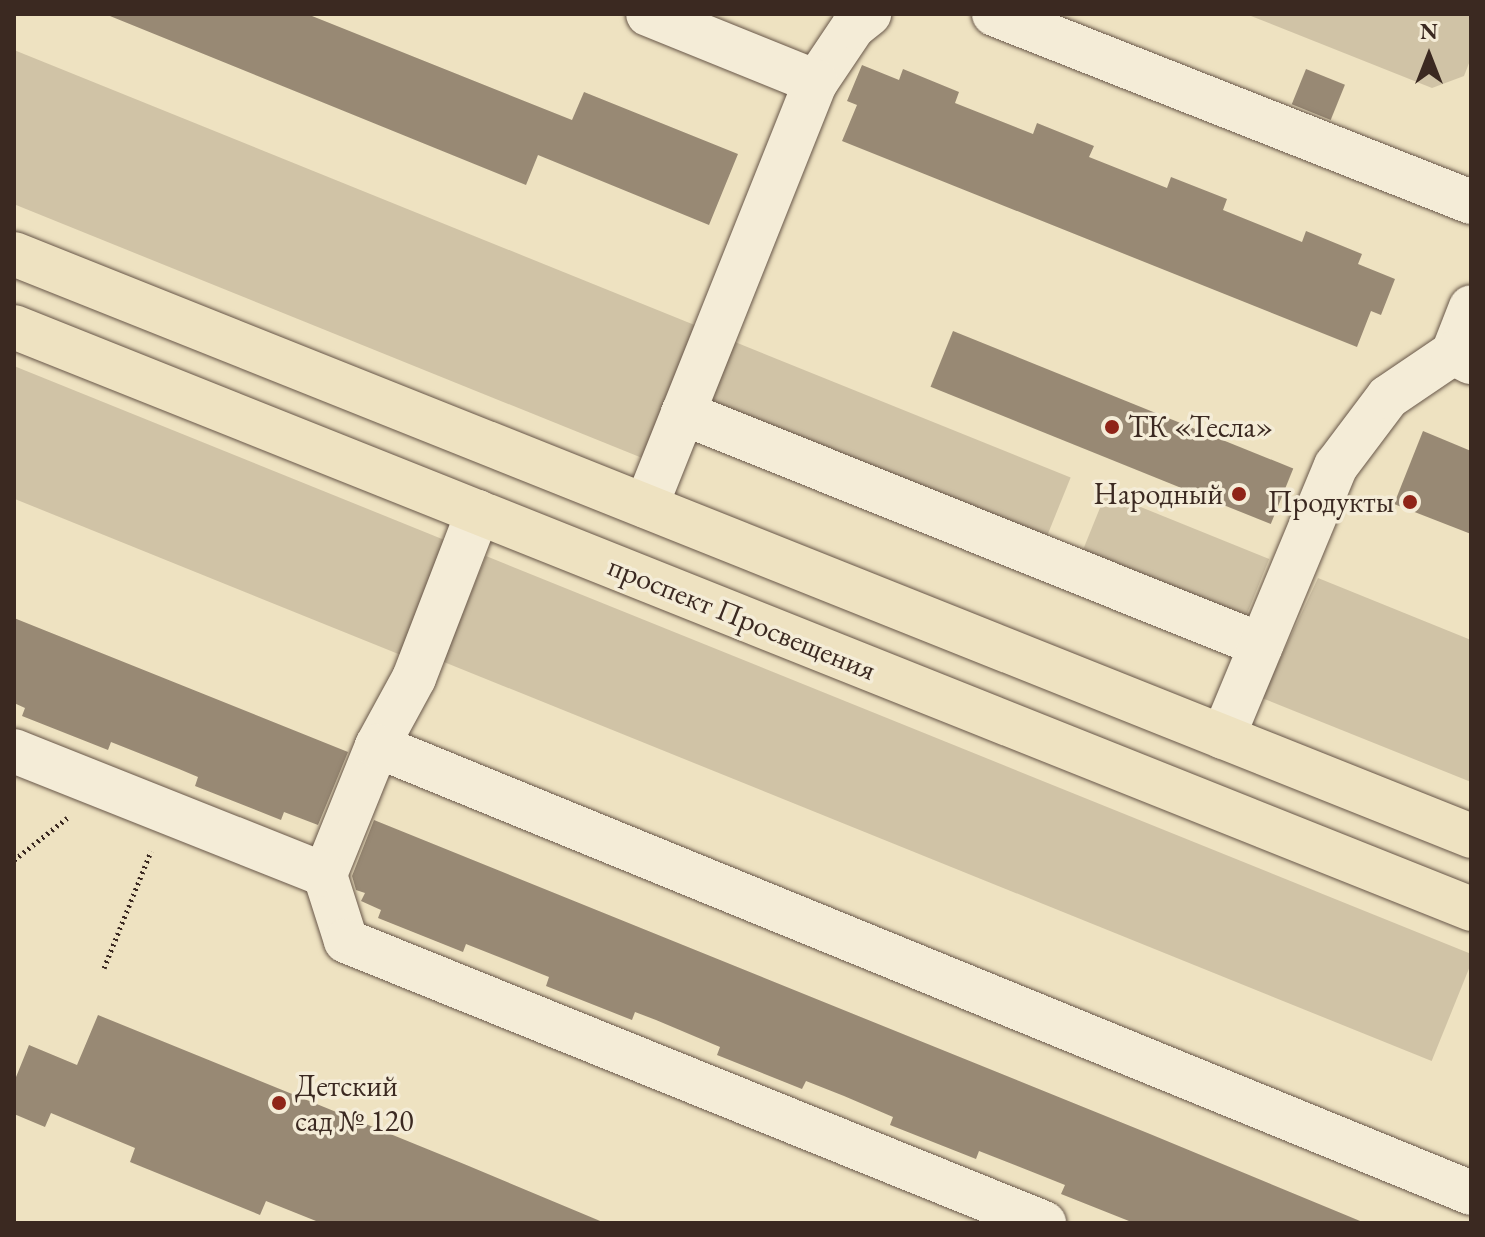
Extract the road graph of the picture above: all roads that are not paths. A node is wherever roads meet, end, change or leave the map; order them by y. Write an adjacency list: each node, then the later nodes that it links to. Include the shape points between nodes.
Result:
1 (648, 14): 4 (lane)
2 (869, 14): 4 (lane, via 853,27)
3 (994, 14): 5 (lane)
4 (816, 82): 10 (lane)
5 (1471, 202)
6 (14, 254): 11 (main road)
7 (1471, 307): 9 (lane)
8 (14, 327): 12 (main road, проспект Просвещения)
9 (1465, 354): 13 (lane, via 1388,397 1336,466)
10 (683, 413): 11 (lane); 13 (lane)
11 (646, 506): 14 (main road)
12 (478, 512): 15 (lane, via 414,678); 19 (main road, проспект Просвещения)
13 (1261, 645): 14 (lane)
14 (1223, 737): 17 (main road)
15 (377, 746): 18 (lane); 20 (lane)
16 (14, 751): 18 (lane)
17 (1471, 836)
18 (325, 875): 21 (lane, via 346,941)
19 (1471, 909)
20 (1471, 1193)
21 (965, 1208): 22 (lane)
22 (1044, 1223)

